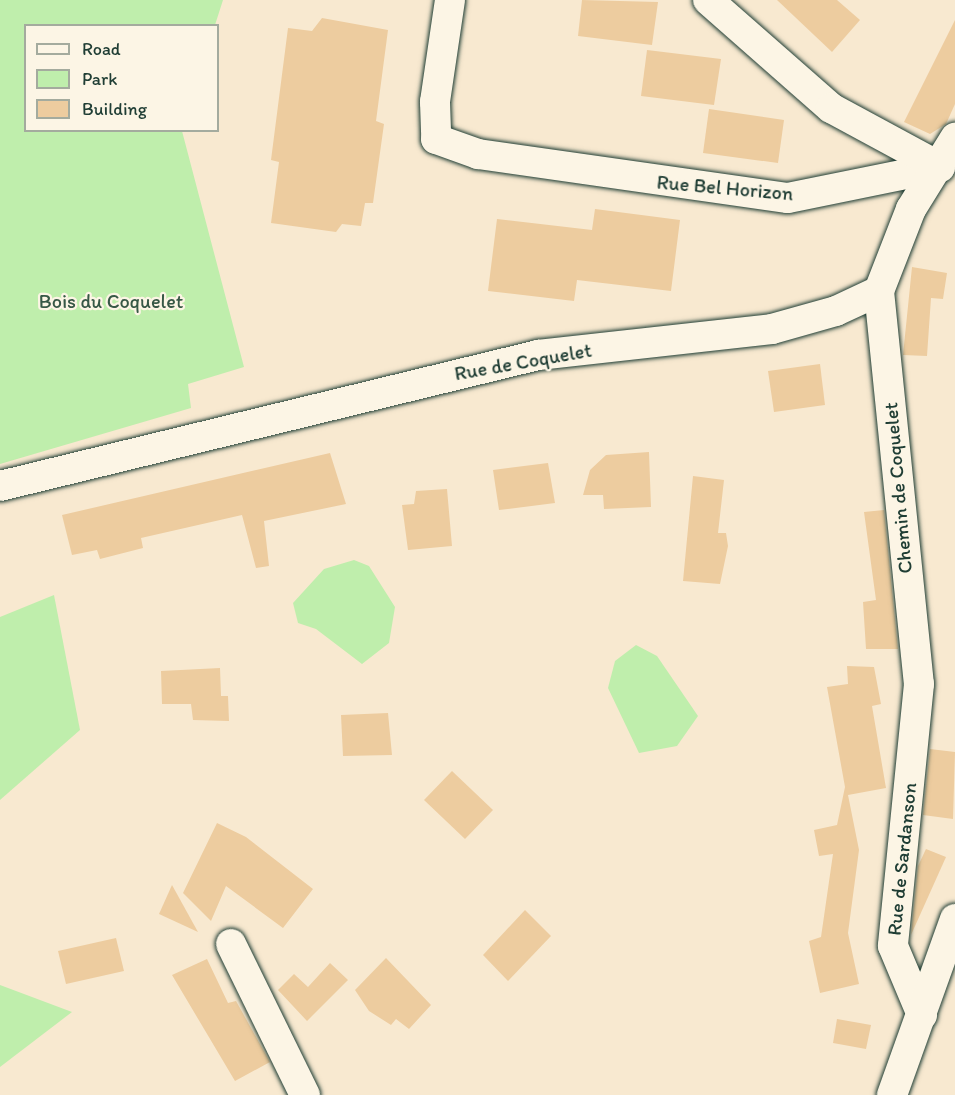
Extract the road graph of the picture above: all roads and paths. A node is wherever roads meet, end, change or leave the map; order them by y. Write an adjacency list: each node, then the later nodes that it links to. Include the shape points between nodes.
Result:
1 (450, 0): 4 (street, Rue Bel Horizon, via 435,102 436,139 478,154 789,198)
2 (708, 0): 4 (street, via 831,108)
3 (955, 138): 4 (street)
4 (940, 167): 5 (street, via 911,209)
5 (879, 291): 6 (street, Rue de Coquelet, via 836,311 772,329 538,355); 7 (street, Chemin de Coquelet)
6 (0, 486)
7 (919, 684): 10 (street, Rue de Sardanson, via 893,946)
8 (955, 919): 10 (street)
9 (231, 944): 11 (street)
10 (922, 1015): 12 (street)
11 (305, 1095)
12 (892, 1095)

